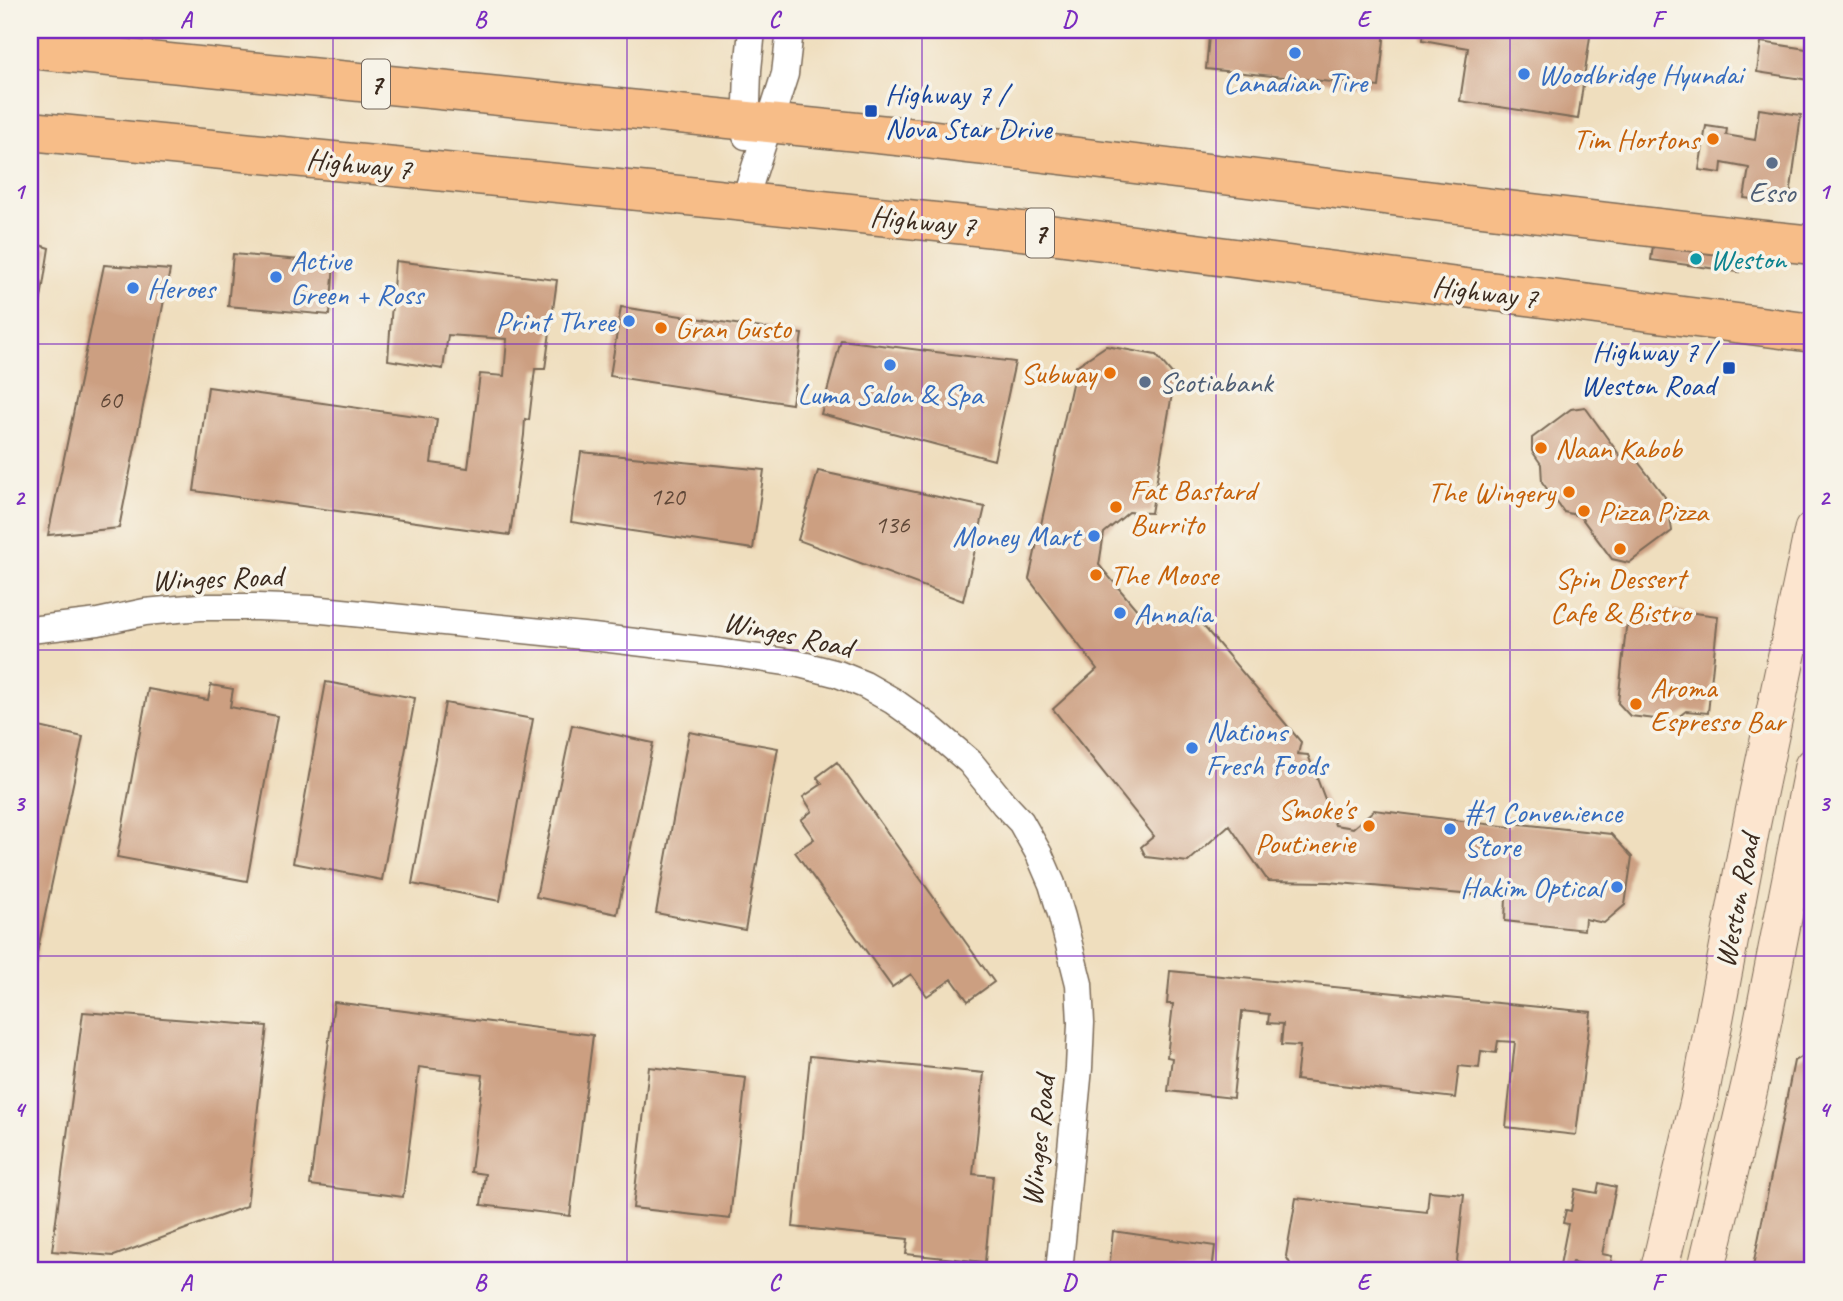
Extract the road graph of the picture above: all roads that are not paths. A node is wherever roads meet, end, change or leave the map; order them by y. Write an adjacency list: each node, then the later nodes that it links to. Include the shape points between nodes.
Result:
1 (752, 30): 4 (street, via 748,70)
2 (790, 30): 4 (street, via 785,74)
3 (30, 49): 4 (main road, 7)
4 (758, 122): 6 (street); 7 (main road, 7)
5 (30, 131): 6 (main road, Highway 7 / 7)
6 (744, 202): 8 (main road, Highway 7 / 7, via 1041,233)
7 (1813, 245)
8 (1813, 333)
9 (1813, 530): 13 (main road, Weston Road, via 1699,1101)
10 (30, 631): 12 (street, Winges Road, via 200,607 312,609 593,636 799,664 838,674 893,701 970,762 1021,822 1044,864 1062,917 1079,984 1081,1023)
11 (1813, 766): 14 (main road, Weston Road, via 1752,1076)
12 (1059, 1271)
13 (1659, 1271)
14 (1706, 1271)

